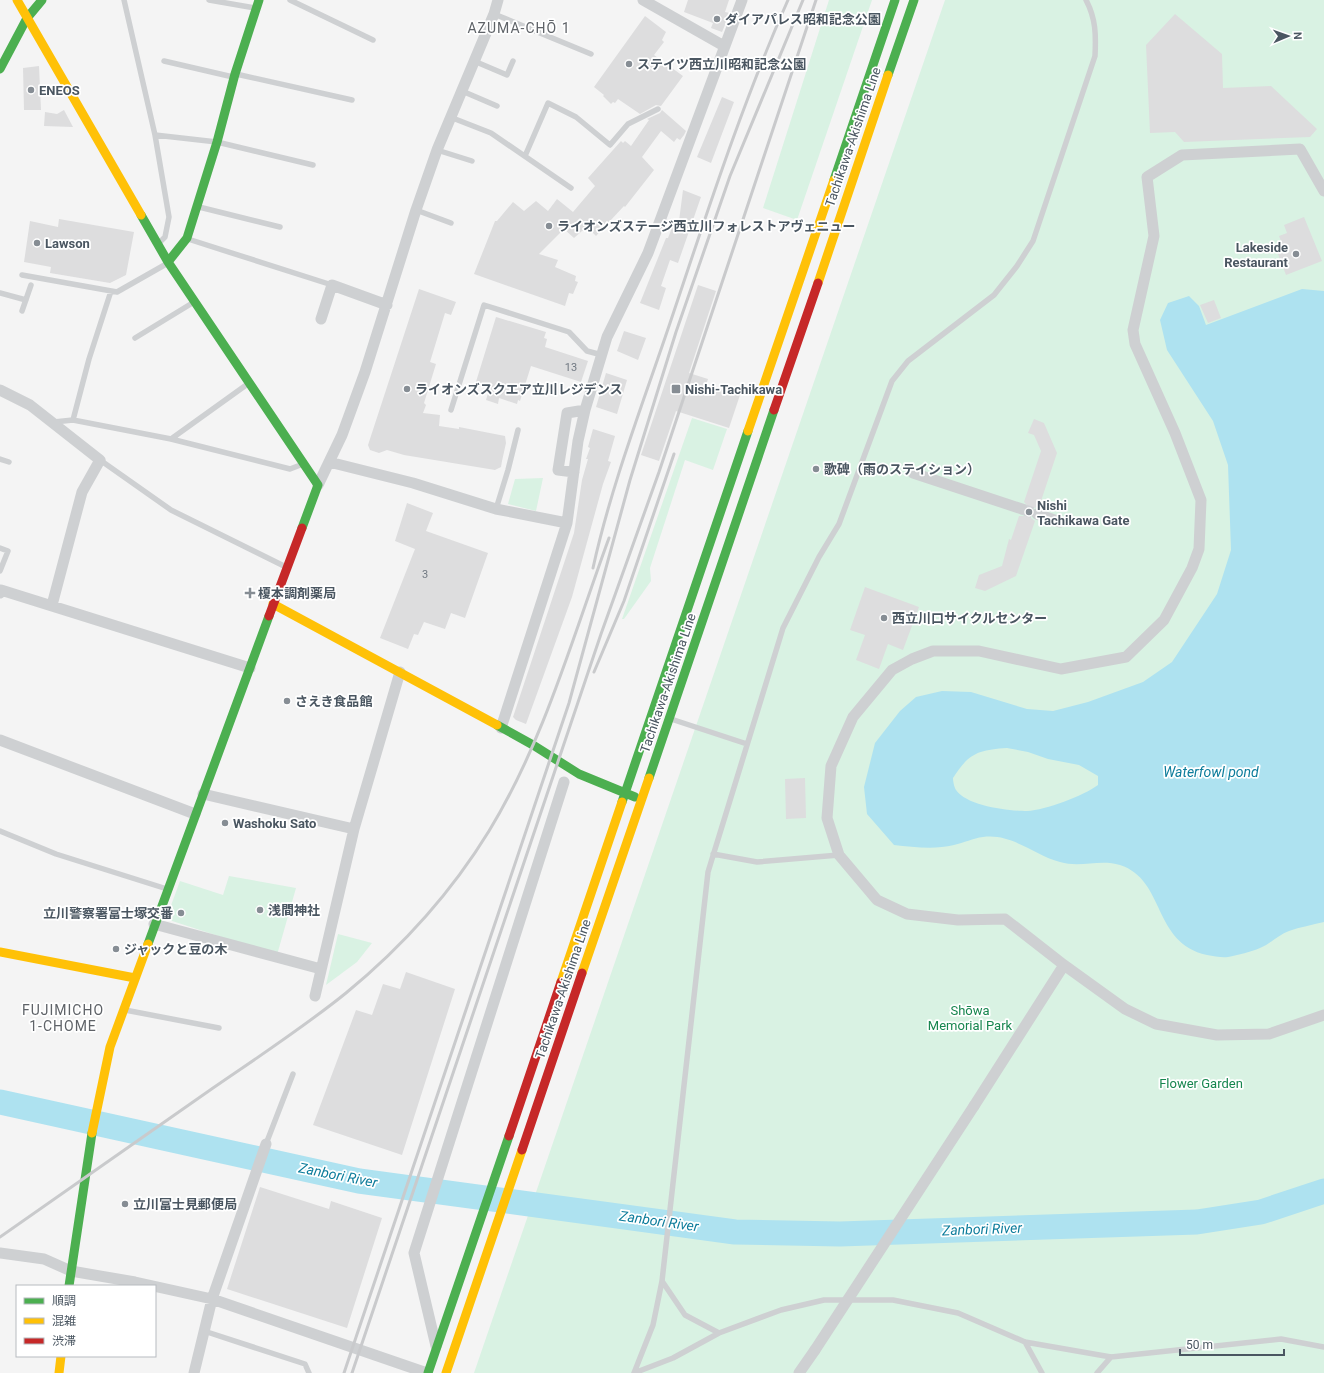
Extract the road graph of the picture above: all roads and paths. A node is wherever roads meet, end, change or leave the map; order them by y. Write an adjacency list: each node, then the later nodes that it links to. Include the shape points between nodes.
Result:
1 (17, 0): 14 (main road)
2 (42, 0): 14 (main road)
3 (124, 0): 28 (lane)
4 (210, 0): 12 (lane)
5 (290, 0): 15 (lane)
6 (498, 0): 13 (street)
7 (643, 0): 16 (street)
8 (742, 0): 16 (street)
9 (895, 0): 89 (main road, Tachikawa-Akishima Line)
10 (914, 0): 84 (main road, Tachikawa-Akishima Line)
11 (1086, 0): 87 (lane, via 1093,12 1096,32 1095,56 1033,241 994,295 908,361 892,381 839,524 782,628)
12 (258, 4): 22 (main road)
13 (494, 14): 17 (lane); 19 (street)
14 (27, 18): 21 (main road); 41 (main road)
15 (373, 40)
16 (724, 46): 54 (street, via 648,253 607,337)
17 (591, 54)
18 (164, 61): 22 (lane)
19 (474, 61): 20 (lane, via 507,75); 23 (street)
20 (513, 61)
21 (0, 69)
22 (235, 76): 24 (lane); 29 (main road)
23 (462, 91): 25 (lane); 27 (street)
24 (352, 100)
25 (497, 106)
26 (658, 109): 31 (lane, via 628,124 610,145 576,117 548,103)
27 (450, 118): 30 (street); 31 (lane, via 491,133)
28 (155, 135): 29 (lane); 41 (lane, via 168,217 165,236)
29 (217, 142): 33 (lane); 36 (main road)
30 (437, 150): 32 (lane); 37 (street)
31 (525, 156): 34 (lane)
32 (472, 161)
33 (313, 165)
34 (571, 188)
35 (1324, 191): 96 (street, via 1300,149 1182,155 1147,178 1154,236 1133,330 1135,344 1175,433 1201,500 1199,549 1192,568 1164,620 1126,657 1061,669 979,651 933,651 892,670 853,717 831,766 827,818)
36 (197, 206): 39 (lane); 40 (main road)
37 (416, 210): 38 (lane); 50 (street)
38 (451, 223)
39 (280, 227)
40 (187, 238): 42 (main road); 45 (lane)
41 (158, 245): 42 (main road)
42 (168, 262): 46 (lane, via 117,292); 49 (main road)
43 (22, 274): 46 (lane)
44 (31, 285): 48 (lane)
45 (332, 285): 50 (street); 52 (street)
46 (111, 291): 59 (lane)
47 (0, 294): 48 (lane)
48 (26, 300): 51 (lane)
49 (194, 302): 53 (lane); 55 (main road)
50 (387, 304): 66 (street, via 365,372)
51 (22, 311)
52 (322, 319)
53 (135, 338)
54 (602, 355): 57 (lane, via 587,351 568,332 484,305); 58 (street)
55 (249, 383): 62 (lane); 67 (main road)
56 (0, 390): 60 (street, via 30,405)
57 (451, 410)
58 (585, 410): 68 (street); 68 (street, via 566,413 558,470)
59 (73, 420): 60 (lane); 62 (lane)
60 (54, 422): 64 (street)
61 (518, 430): 71 (lane)
62 (172, 439): 67 (lane, via 290,469)
63 (0, 459): 65 (lane)
64 (100, 460): 77 (lane, via 170,510); 81 (street, via 82,492)
65 (9, 462)
66 (329, 462): 70 (street); 71 (street, via 413,483)
67 (304, 464): 70 (main road)
68 (574, 472): 75 (street)
69 (913, 473): 72 (street)
70 (318, 485): 77 (main road)
71 (496, 509): 75 (street)
72 (1022, 509)
73 (1037, 514): 74 (street)
74 (1060, 522)
75 (567, 523): 85 (street)
76 (0, 548): 78 (lane, via 8,551)
77 (286, 567): 80 (main road)
78 (0, 571)
79 (0, 589): 81 (street)
80 (273, 604): 82 (main road); 83 (main road)
81 (52, 605): 82 (street)
82 (250, 668): 90 (main road)
83 (400, 672): 85 (main road); 93 (street)
84 (669, 718): 87 (lane); 91 (main road, Tachikawa-Akishima Line)
85 (501, 728): 89 (main road, via 552,756 571,770 605,787)
86 (0, 740): 92 (street)
87 (747, 744): 95 (lane)
88 (564, 782): 119 (street, via 414,1253)
89 (625, 793): 91 (main road); 119 (main road, Tachikawa-Akishima Line)
90 (203, 794): 92 (main road); 93 (street)
91 (642, 799): 127 (main road, Tachikawa-Akishima Line)
92 (195, 814): 97 (main road)
93 (354, 829): 101 (street)
94 (0, 831): 97 (lane, via 56,854)
95 (713, 854): 96 (lane, via 757,862); 111 (lane, via 708,872)
96 (839, 855): 100 (street, via 877,900 907,914 958,920 1006,919)
97 (167, 889): 98 (main road)
98 (154, 924): 101 (street); 102 (main road)
99 (0, 952): 102 (main road)
100 (1064, 966): 105 (street, via 1125,1009 1156,1024 1217,1035 1270,1034); 129 (street, bridge)
101 (321, 969): 103 (street)
102 (135, 978): 104 (main road)
103 (315, 996)
104 (123, 1010): 106 (lane); 110 (main road, via 110,1047 98,1100)
105 (1324, 1015)
106 (219, 1028)
107 (293, 1074): 108 (lane)
108 (266, 1144): 115 (street)
109 (0, 1253): 110 (street, via 44,1259)
110 (71, 1271): 112 (main road); 113 (street)
111 (662, 1281): 117 (lane, via 685,1315); 128 (lane, via 653,1325)
112 (69, 1285)
113 (149, 1285)
114 (156, 1286): 115 (street)
115 (212, 1298): 116 (street); 126 (street)
116 (204, 1331): 124 (street); 125 (lane, via 305,1364)
117 (719, 1333): 118 (lane, via 781,1310 824,1300 893,1300 958,1313); 128 (lane, via 673,1358)
118 (1025, 1342): 122 (lane); 130 (lane)
119 (436, 1346): 126 (main road, Tachikawa-Akishima Line)
120 (1324, 1347): 122 (lane, via 1282,1339)
121 (61, 1357): 123 (main road)
122 (1111, 1357): 131 (lane)
123 (59, 1373)
124 (194, 1373)
125 (309, 1373)
126 (428, 1373)
127 (446, 1373)
128 (634, 1373)
129 (799, 1373)
130 (1042, 1373)
131 (1097, 1373)

